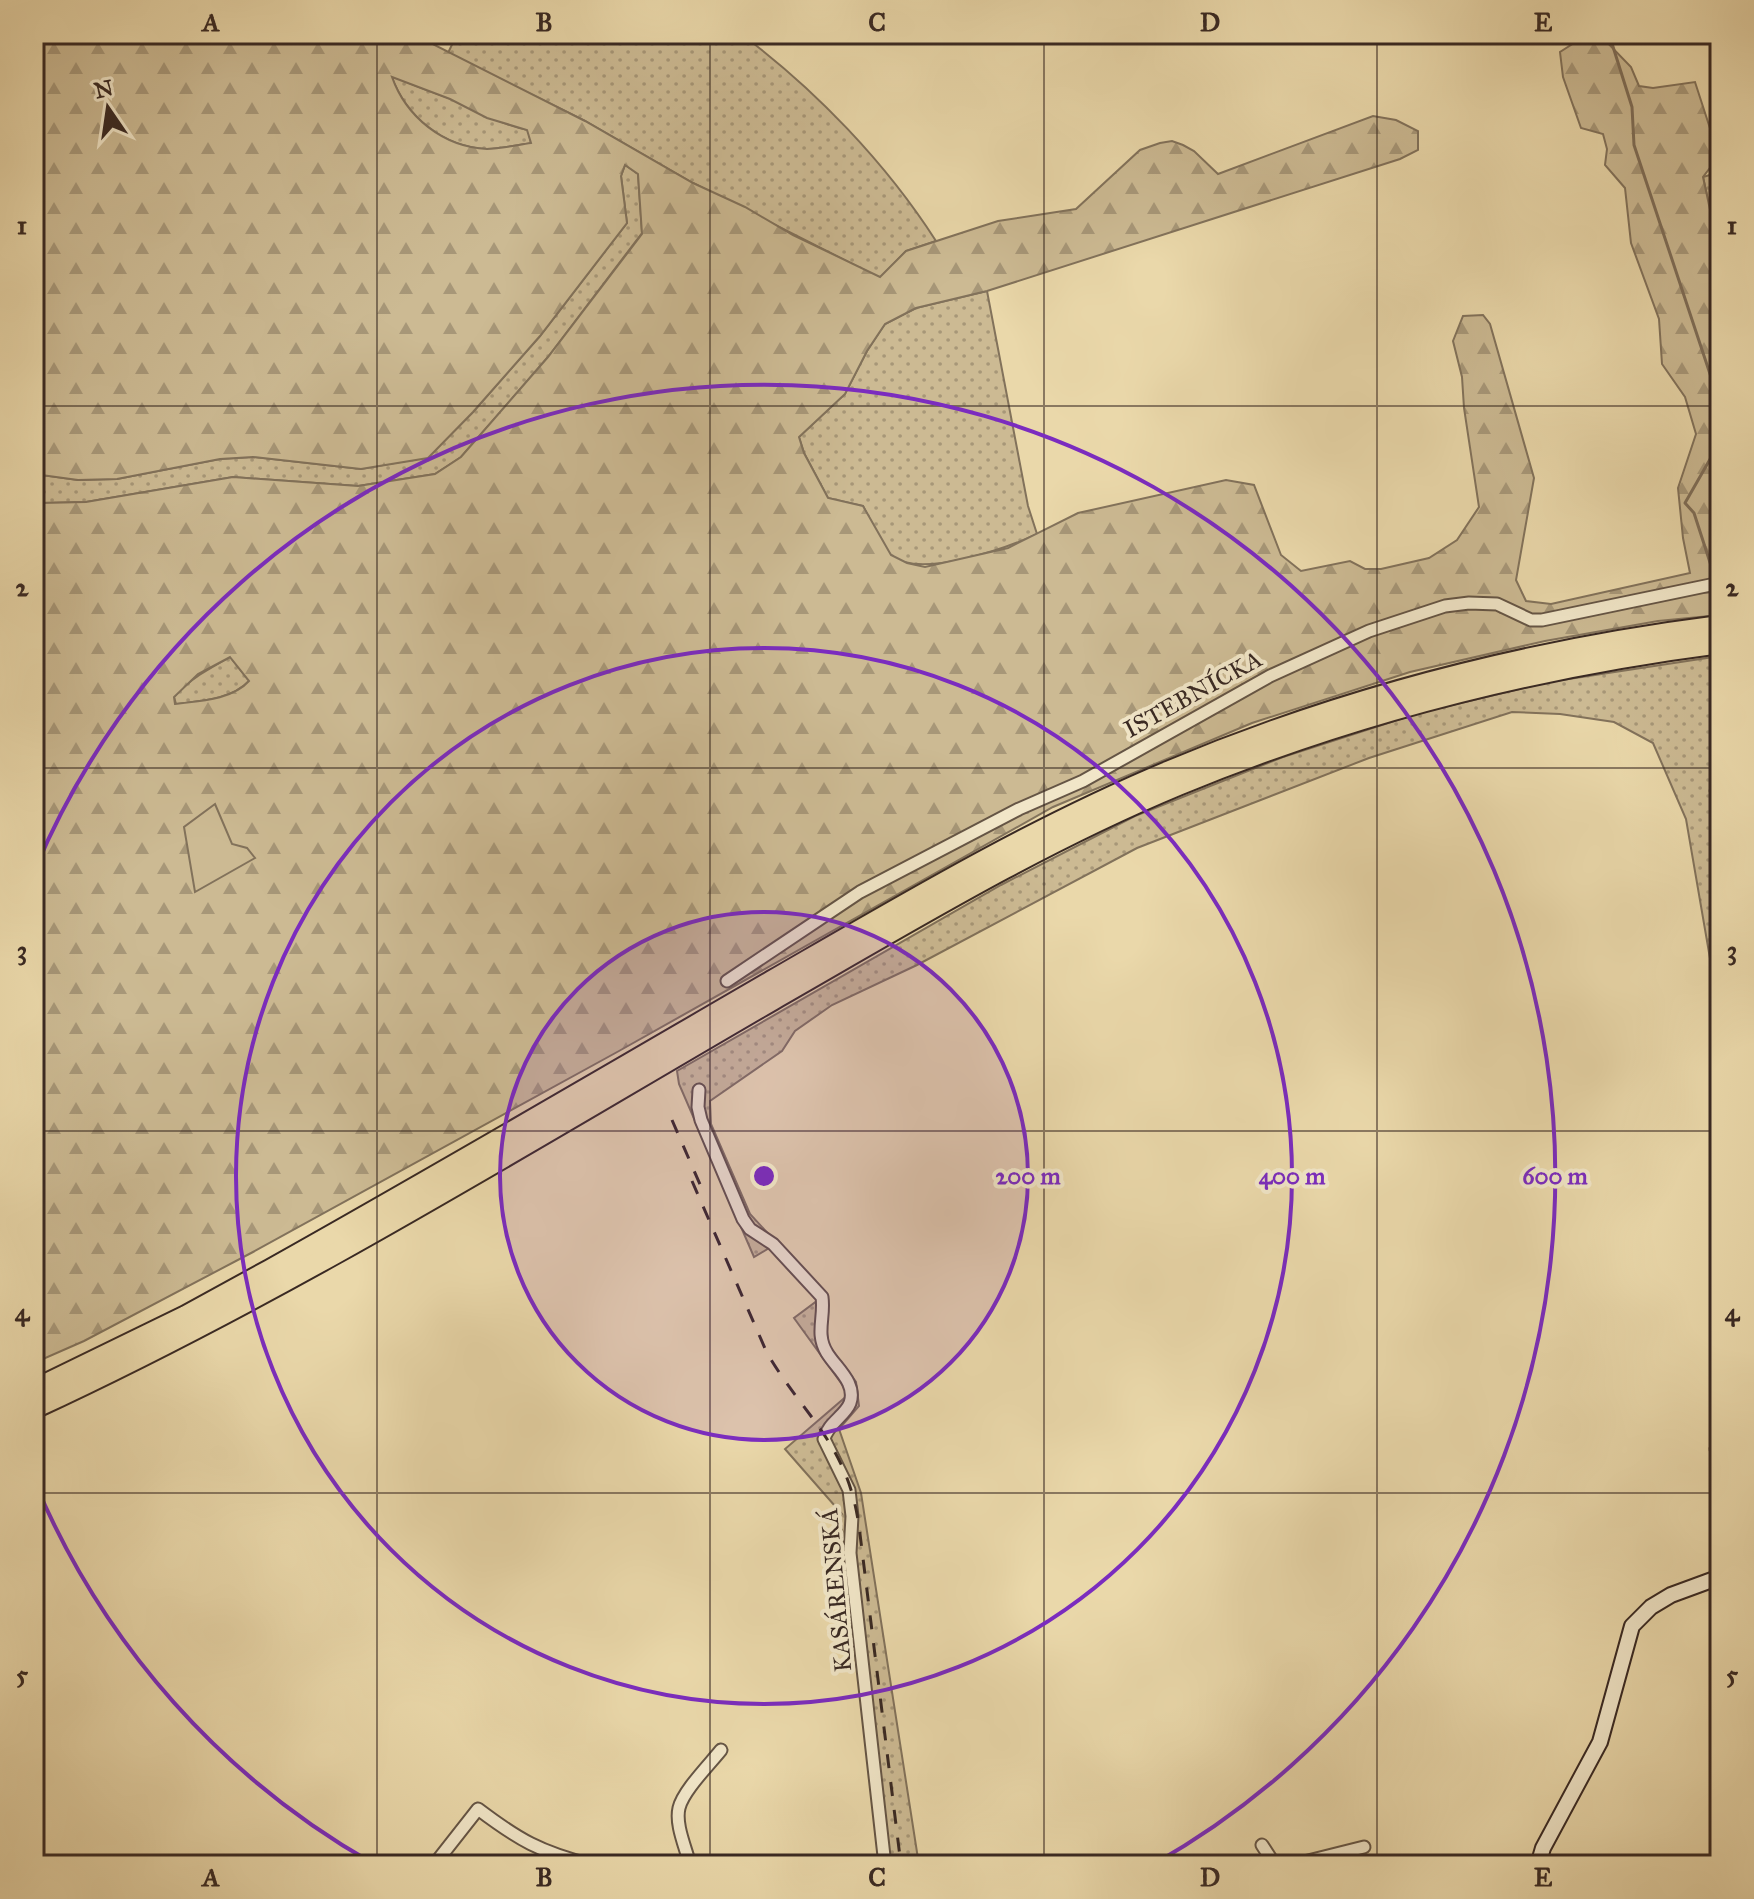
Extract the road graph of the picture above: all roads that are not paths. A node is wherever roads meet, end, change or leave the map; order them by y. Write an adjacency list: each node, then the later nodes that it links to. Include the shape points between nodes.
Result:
1 (1720, 583): 4 (street, ISTEBNÍCKA, via 1542,620 1497,604 1445,606 1369,631 1270,676 1083,781 860,892)
2 (1720, 626): 6 (highway, via 1576,648 1435,680 1300,721 1103,801 914,900 256,1278)
3 (1720, 643): 7 (highway, via 1511,678 1383,712 1236,762 1108,816 925,912 281,1283)
4 (727, 981)
5 (699, 1090): 17 (street, KASÁRENSKÁ, via 701,1120 743,1219 822,1297 821,1341 852,1393 849,1406 824,1439 852,1505 850,1553)
6 (34, 1390)
7 (34, 1408)
8 (1720, 1577): 20 (street, via 1671,1595 1632,1626 1600,1742)
9 (721, 1750): 14 (street, via 678,1809)
10 (1262, 1845): 18 (street)
11 (1364, 1847): 19 (street)
12 (434, 1865): 13 (street, via 478,1809 518,1839)
13 (591, 1865)
14 (690, 1865)
15 (715, 1865): 16 (street)
16 (728, 1865)
17 (885, 1865)
18 (1275, 1865)
19 (1292, 1865)
20 (1538, 1865)

